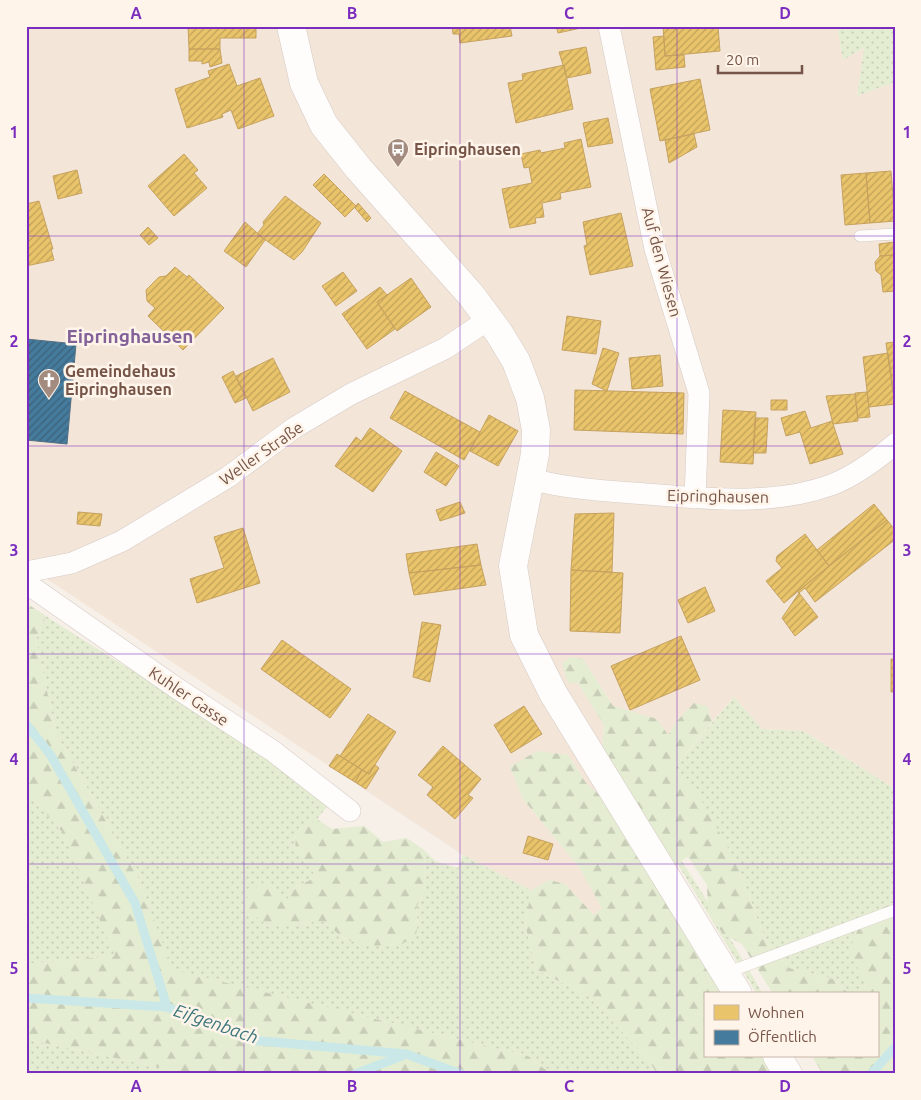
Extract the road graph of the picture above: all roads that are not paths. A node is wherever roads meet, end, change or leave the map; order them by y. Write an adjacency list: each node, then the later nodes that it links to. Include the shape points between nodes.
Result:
1 (291, 26): 5 (main road, via 304,83 324,125 358,169)
2 (609, 26): 8 (street, Auf den Wiesen, via 655,249 699,393)
3 (895, 234): 4 (lane)
4 (860, 236)
5 (489, 319): 7 (main road, via 516,361 536,421); 9 (street, Weller Straße, via 446,348 351,394 302,424 228,478 122,541 72,564)
6 (895, 444): 8 (street, Eipringhausen, via 858,472 832,485 770,497)
7 (530, 479): 8 (street, Eipringhausen, via 584,489); 13 (main road, via 513,566 524,635 553,693)
8 (695, 498)
9 (26, 572)
10 (26, 583): 11 (street, Kuhler Gasse, via 273,751)
11 (350, 811)
12 (895, 910): 13 (lane)
13 (732, 984)
14 (778, 1058): 15 (main road)
15 (788, 1074)

